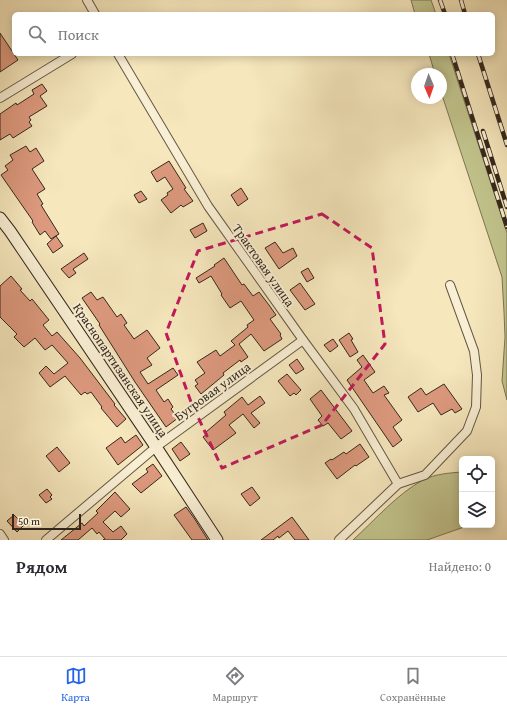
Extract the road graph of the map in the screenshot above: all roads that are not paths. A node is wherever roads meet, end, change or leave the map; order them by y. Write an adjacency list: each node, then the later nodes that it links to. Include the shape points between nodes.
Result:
1 (86, 0): 2 (street)
2 (94, 12)
3 (69, 56): 5 (street)
4 (119, 56): 8 (street, Трактовая улица, via 208,206)
5 (0, 98)
6 (0, 218): 9 (street, Краснопартизанская улица)
7 (450, 285): 10 (street, via 474,352 477,375 476,407 468,431 425,475)
8 (303, 340): 9 (street, Бугровая улица); 10 (street, Трактовая улица, via 354,409)
9 (156, 447): 13 (street, Бугровая улица); 14 (street, Краснопартизанская улица)
10 (398, 484): 15 (street)
11 (0, 534): 12 (street)
12 (4, 540)
13 (46, 540)
14 (217, 540)
15 (339, 540)

